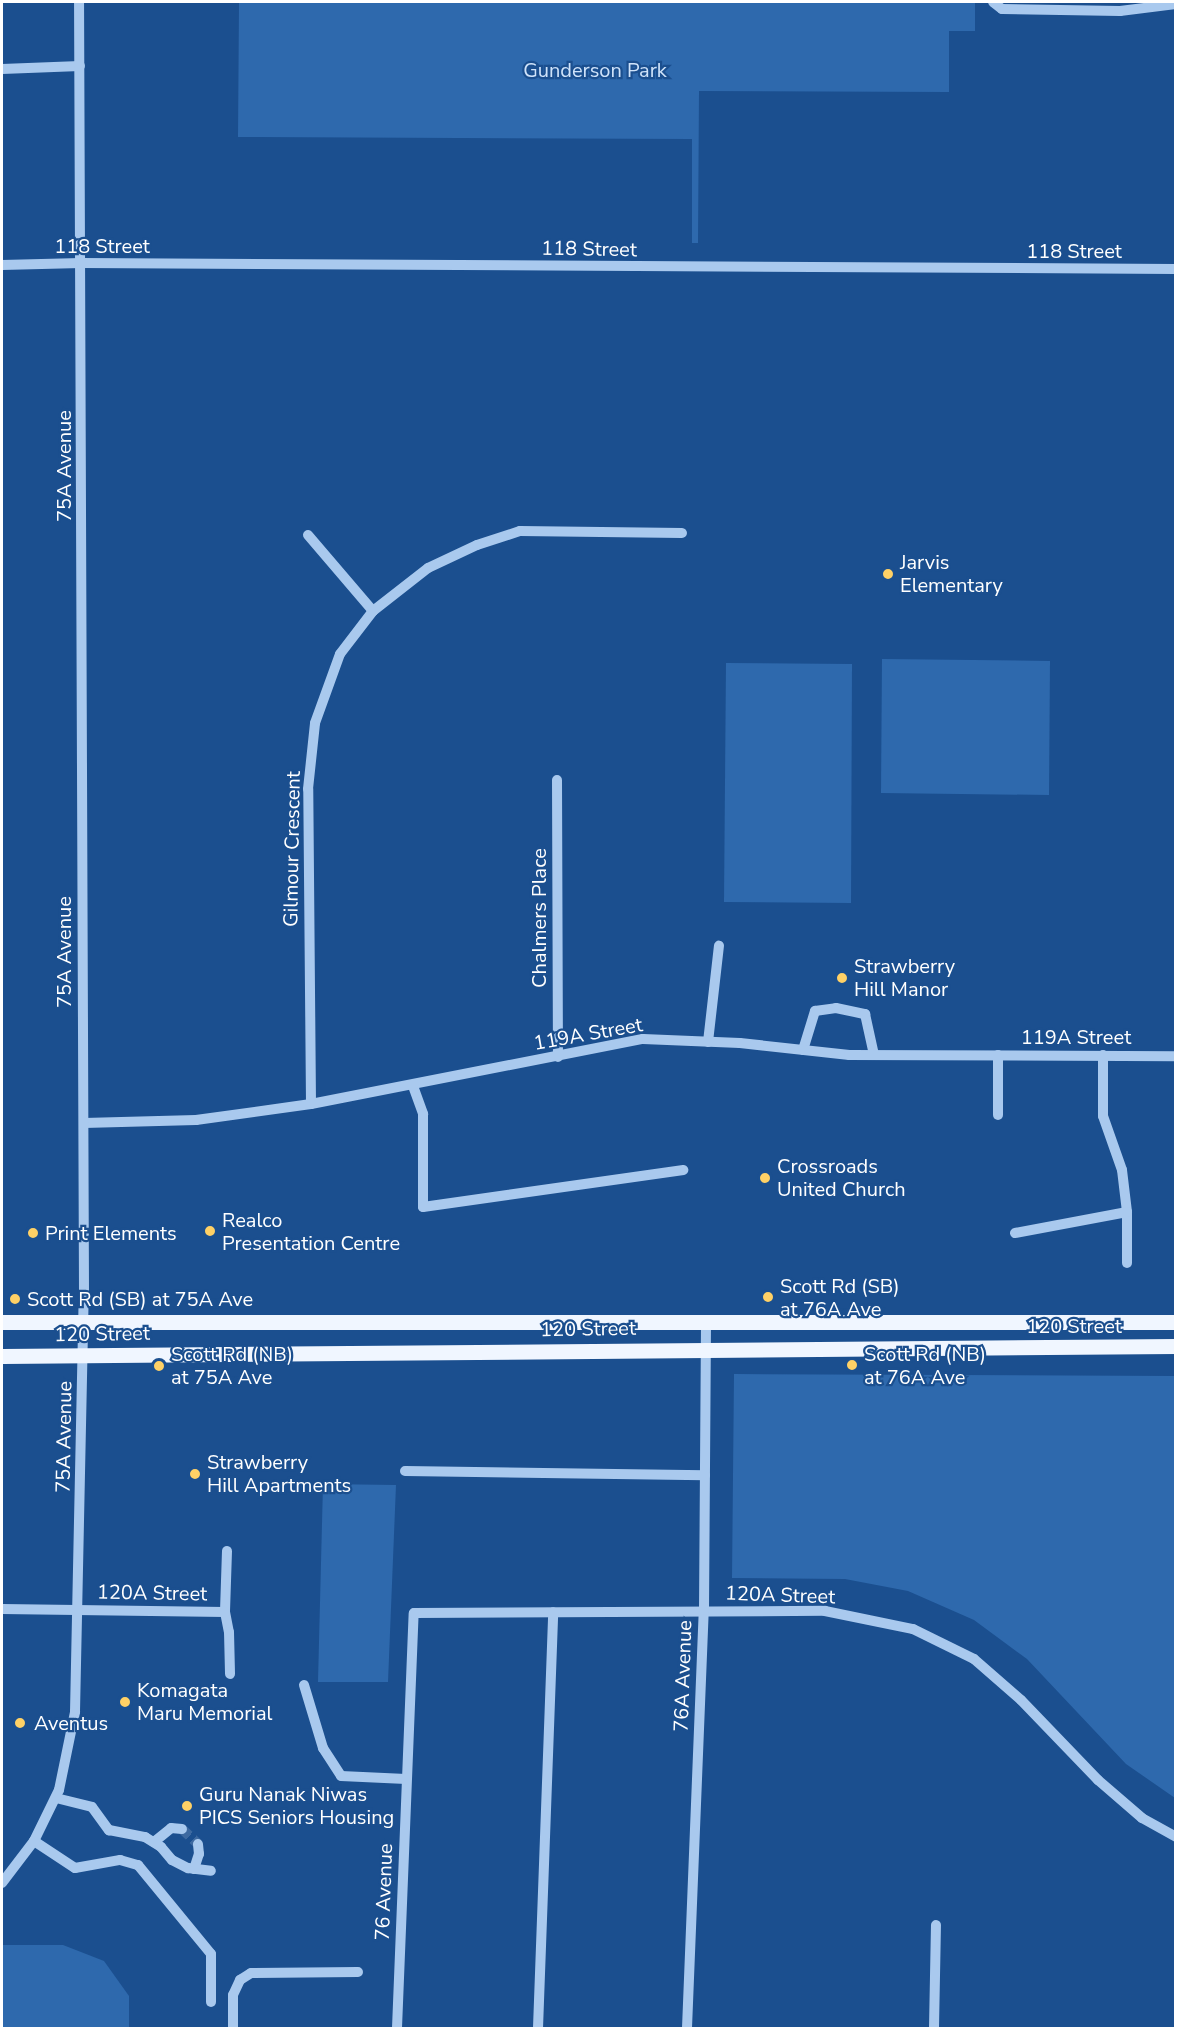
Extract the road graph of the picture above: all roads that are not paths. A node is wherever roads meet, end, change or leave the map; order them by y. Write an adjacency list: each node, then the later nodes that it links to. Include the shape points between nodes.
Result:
1 (79, 2): 4 (street, 75A Avenue)
2 (1176, 4): 3 (street, via 1120,11)
3 (998, 5)
4 (80, 66): 5 (street); 6 (street, 75A Avenue)
5 (2, 69)
6 (81, 263): 7 (street, 118 Street); 8 (street, 118 Street); 24 (street, 75A Avenue)
7 (2, 265)
8 (1176, 269)
9 (682, 532): 11 (street, Gilmour Crescent, via 520,531 477,545 428,568)
10 (308, 535): 11 (street)
11 (373, 611): 22 (street, Gilmour Crescent, via 340,654 315,723 308,789)
12 (557, 780): 20 (street, Chalmers Place)
13 (719, 946): 14 (street)
14 (708, 1042): 15 (street, 119A Street); 20 (street, 119A Street, via 643,1039)
15 (803, 1050): 16 (street, 119A Street); 16 (street, via 815,1011 836,1008 865,1014)
16 (874, 1055): 17 (street, 119A Street)
17 (998, 1055): 18 (street, 119A Street); 23 (street)
18 (1103, 1055): 19 (street, 119A Street); 26 (street, via 1103,1116 1122,1170)
19 (1176, 1056)
20 (558, 1057): 21 (street, 119A Street)
21 (413, 1086): 22 (street, 119A Street); 25 (street, via 423,1114 423,1207)
22 (311, 1104): 24 (street, 119A Street, via 196,1120)
23 (998, 1115)
24 (84, 1123): 30 (street, 75A Avenue)
25 (683, 1170)
26 (1127, 1212): 27 (street); 28 (street)
27 (1015, 1233)
28 (1127, 1263)
29 (2, 1322): 30 (main road, 120 Street)
30 (84, 1322): 32 (main road, 120 Street); 35 (street, 75A Avenue)
31 (1176, 1322): 32 (main road, 120 Street)
32 (706, 1324): 34 (street, 76A Avenue)
33 (1176, 1346): 34 (main road, 120 Street)
34 (706, 1348): 35 (main road, 120 Street); 38 (street, 76A Avenue)
35 (83, 1355): 36 (main road, 120 Street); 42 (street, 75A Avenue)
36 (2, 1356)
37 (405, 1471): 38 (street)
38 (705, 1475): 41 (street, 76A Avenue)
39 (227, 1551): 43 (street)
40 (2, 1610): 42 (street, 120A Street)
41 (704, 1610): 44 (street, 120A Street); 51 (street, 120A Street, via 825,1611 913,1629 974,1659 1022,1700 1098,1780 1142,1818); 64 (street, 76A Avenue)
42 (78, 1611): 43 (street, 120A Street); 49 (street, 75A Avenue, via 75,1712)
43 (225, 1612): 46 (street)
44 (554, 1612): 45 (street, 120A Street); 63 (street)
45 (414, 1613): 48 (street, 76 Avenue)
46 (230, 1674)
47 (304, 1685): 48 (street, via 322,1748 341,1776)
48 (406, 1779): 62 (street, 76 Avenue)
49 (56, 1798): 52 (street, 75A Avenue); 53 (street, via 92,1807 110,1830)
50 (182, 1829): 53 (street, via 171,1828)
51 (1176, 1837)
52 (34, 1841): 57 (street, 75A Avenue); 60 (street, via 75,1868 120,1860 138,1865 211,1954)
53 (153, 1842): 55 (street, via 172,1860)
54 (198, 1844): 55 (street)
55 (194, 1869): 56 (street)
56 (211, 1871)
57 (2, 1883)
58 (936, 1925): 65 (street)
59 (358, 1972): 61 (street, via 251,1973 240,1980 233,1995)
60 (211, 2002)
61 (233, 2028)
62 (397, 2028)
63 (538, 2028)
64 (687, 2028)
65 (934, 2028)

